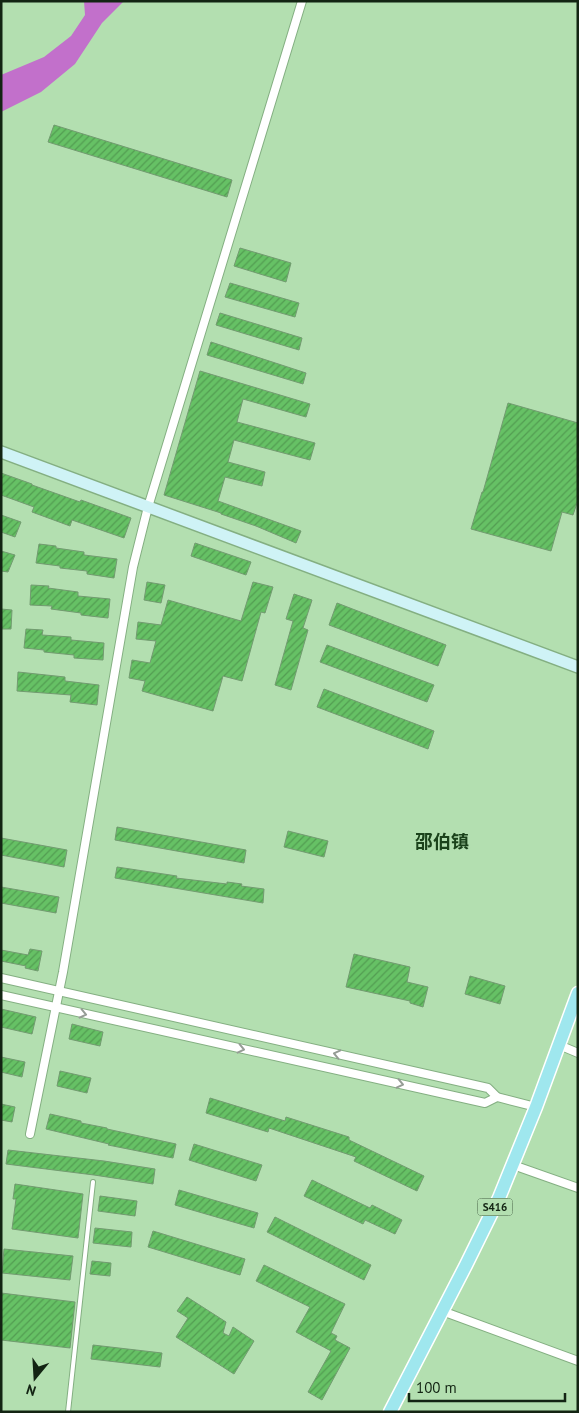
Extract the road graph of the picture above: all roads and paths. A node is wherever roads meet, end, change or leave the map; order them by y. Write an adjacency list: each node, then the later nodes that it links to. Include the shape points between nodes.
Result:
1 (302, 1): 3 (street)
2 (1, 452): 3 (main road)
3 (148, 506): 4 (main road); 6 (street, via 133,566)
4 (578, 667)
5 (1, 978): 6 (street)
6 (59, 991): 9 (street); 12 (street, one-way to 6, via 488,1088)
7 (578, 994): 10 (main road, S416)
8 (1, 995): 9 (street)
9 (56, 1008): 12 (street, one-way to 12, via 485,1103); 14 (street)
10 (558, 1045): 11 (street); 13 (main road, S416)
11 (578, 1053)
12 (497, 1097): 13 (street)
13 (536, 1107): 15 (main road, S416)
14 (30, 1134)
15 (513, 1165): 17 (street); 18 (main road, S416)
16 (93, 1182): 20 (lane)
17 (578, 1188)
18 (442, 1311): 19 (street); 21 (main road, S416)
19 (578, 1361)
20 (68, 1412)
21 (390, 1412)

